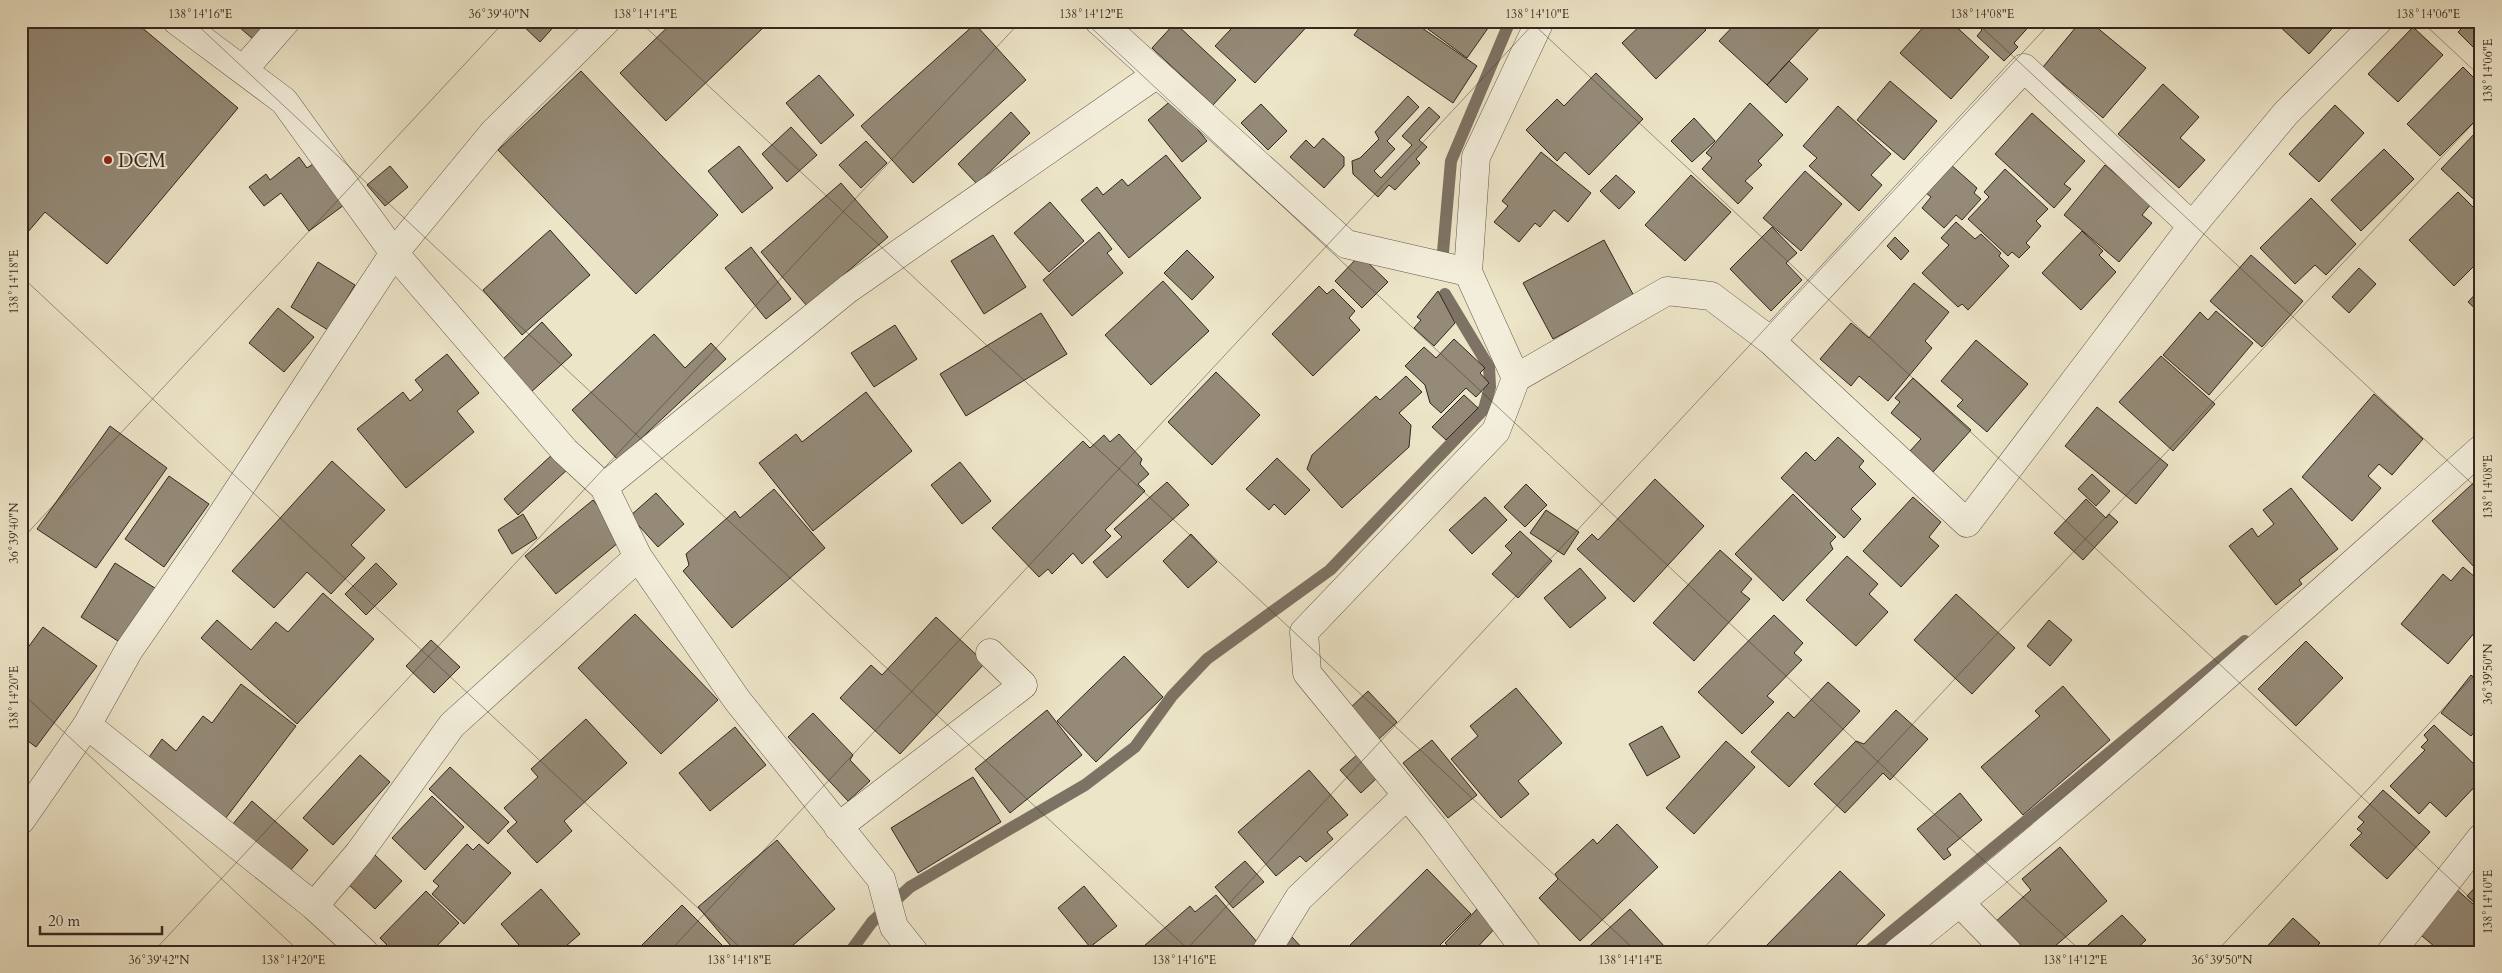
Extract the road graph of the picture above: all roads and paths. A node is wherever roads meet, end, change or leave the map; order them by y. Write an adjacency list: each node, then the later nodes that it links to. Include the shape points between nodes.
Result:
1 (177, 21): 7 (street)
2 (286, 21): 7 (street)
3 (606, 21): 10 (street, via 494,132)
4 (1098, 21): 8 (street)
5 (1540, 21): 11 (street, via 1476,157)
6 (2378, 21): 9 (street, via 2286,113)
7 (242, 70): 10 (street, via 284,101)
8 (1157, 74): 11 (street, via 1346,244); 15 (street, via 848,290)
9 (2192, 226): 12 (street, via 2024,68); 12 (street, via 1967,523)
10 (394, 253): 15 (street, via 565,451); 18 (street, via 129,650)
11 (1468, 272): 13 (street)
12 (1770, 341): 13 (street, via 1711,296 1667,291)
13 (1516, 378): 19 (street, via 1496,431 1304,632 1307,673)
14 (2481, 450): 23 (street, via 2252,654)
15 (604, 487): 16 (street)
16 (638, 557): 21 (street, via 737,700); 24 (street, via 452,725 359,853)
17 (990, 652): 21 (street, via 1023,685)
18 (87, 725): 20 (street); 24 (street)
19 (1407, 796): 28 (street, via 1299,898); 29 (street)
20 (21, 820)
21 (838, 827): 27 (street, via 881,879 894,927)
22 (2481, 838): 25 (street)
23 (1960, 903): 30 (street); 31 (street)
24 (314, 906): 26 (street)
25 (2399, 949)
26 (364, 952)
27 (914, 952)
28 (1266, 952)
29 (1528, 952)
30 (1898, 952)
31 (2008, 952)

